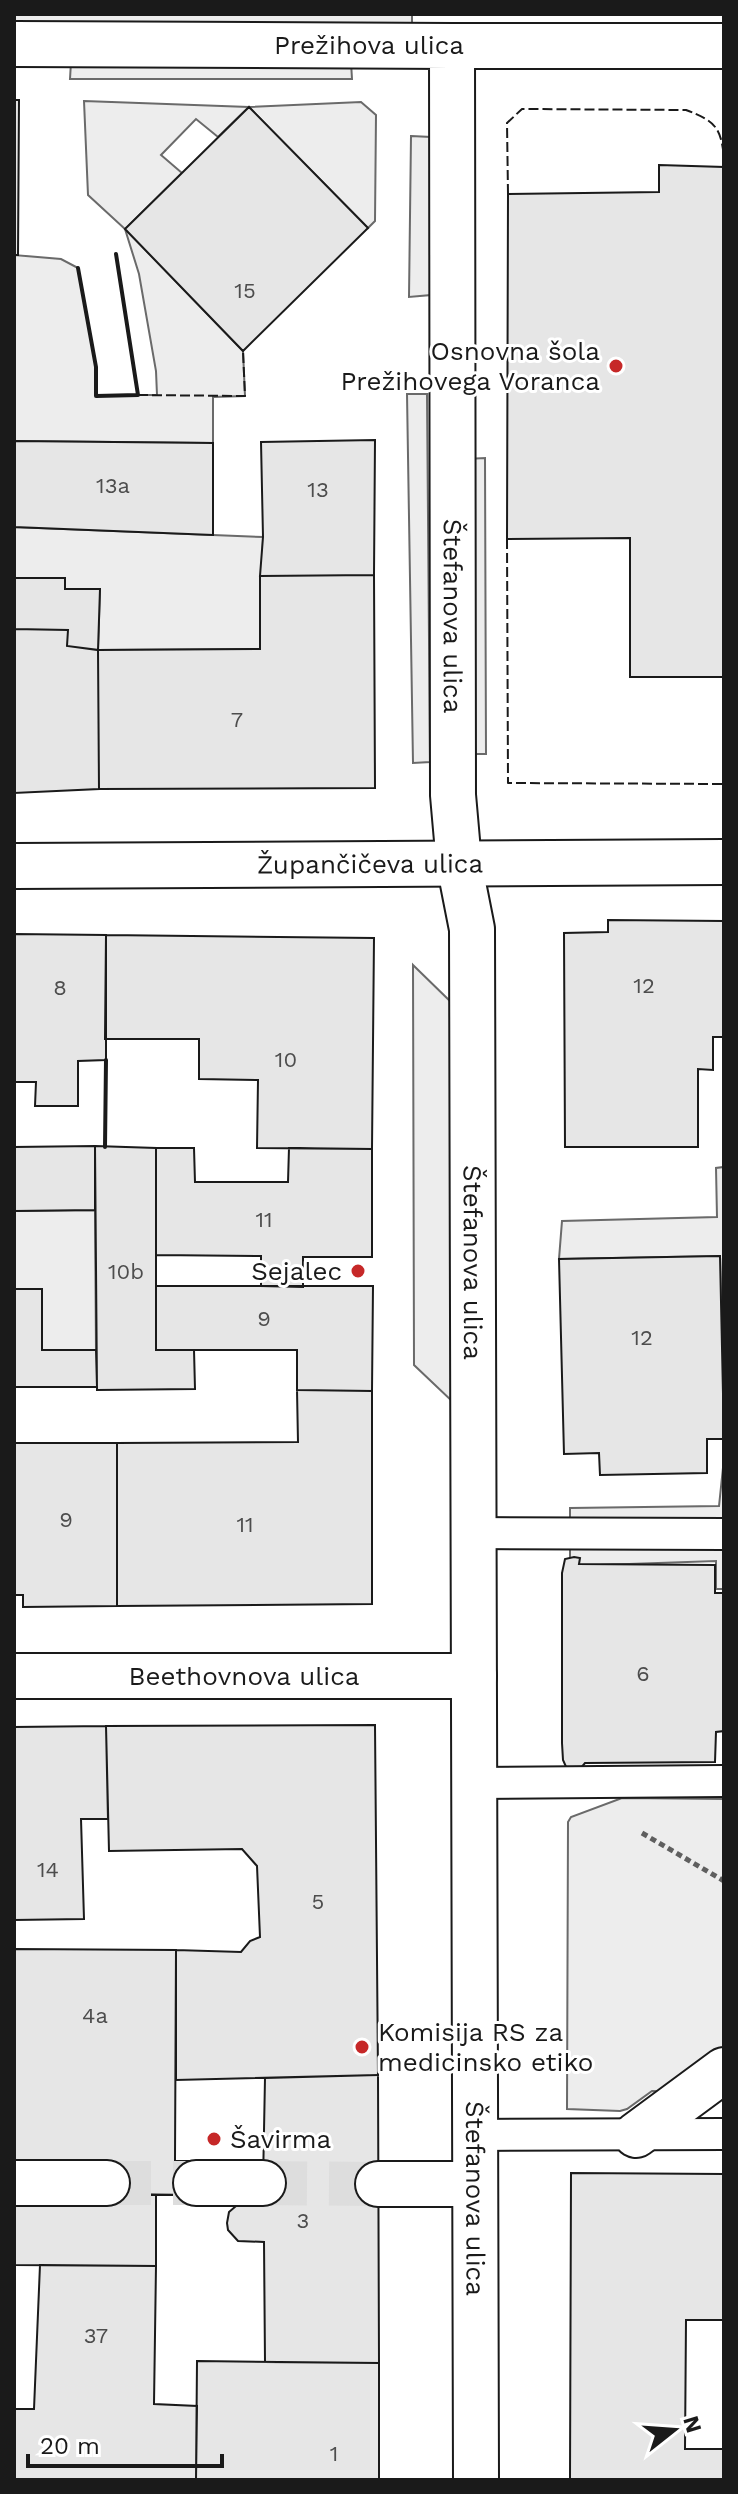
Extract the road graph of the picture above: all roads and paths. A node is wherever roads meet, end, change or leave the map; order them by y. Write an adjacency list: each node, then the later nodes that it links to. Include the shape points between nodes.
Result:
1 (14, 44): 2 (street, Prežihova ulica)
2 (452, 46): 3 (street, Prežihova ulica); 5 (street, Štefanova ulica, via 453,779)
3 (724, 46)
4 (724, 862): 5 (street, Župančičeva ulica)
5 (459, 863): 6 (street, Župančičeva ulica); 7 (street, Štefanova ulica, via 472,929)
6 (14, 866)
7 (474, 1533): 8 (lane); 10 (street, Štefanova ulica)
8 (724, 1534)
9 (14, 1676): 10 (street, Beethovnova ulica)
10 (474, 1676): 12 (street, Štefanova ulica)
11 (724, 1781): 12 (lane)
12 (474, 1783): 15 (street, Štefanova ulica)
13 (724, 2070): 16 (street)
14 (724, 2134): 16 (lane)
15 (475, 2135): 16 (lane); 22 (street, Štefanova ulica)
16 (636, 2135)
17 (14, 2183): 18 (street)
18 (107, 2183)
19 (196, 2183): 20 (street)
20 (263, 2183)
21 (378, 2184): 22 (street)
22 (475, 2184): 23 (street, Štefanova ulica)
23 (476, 2480)

